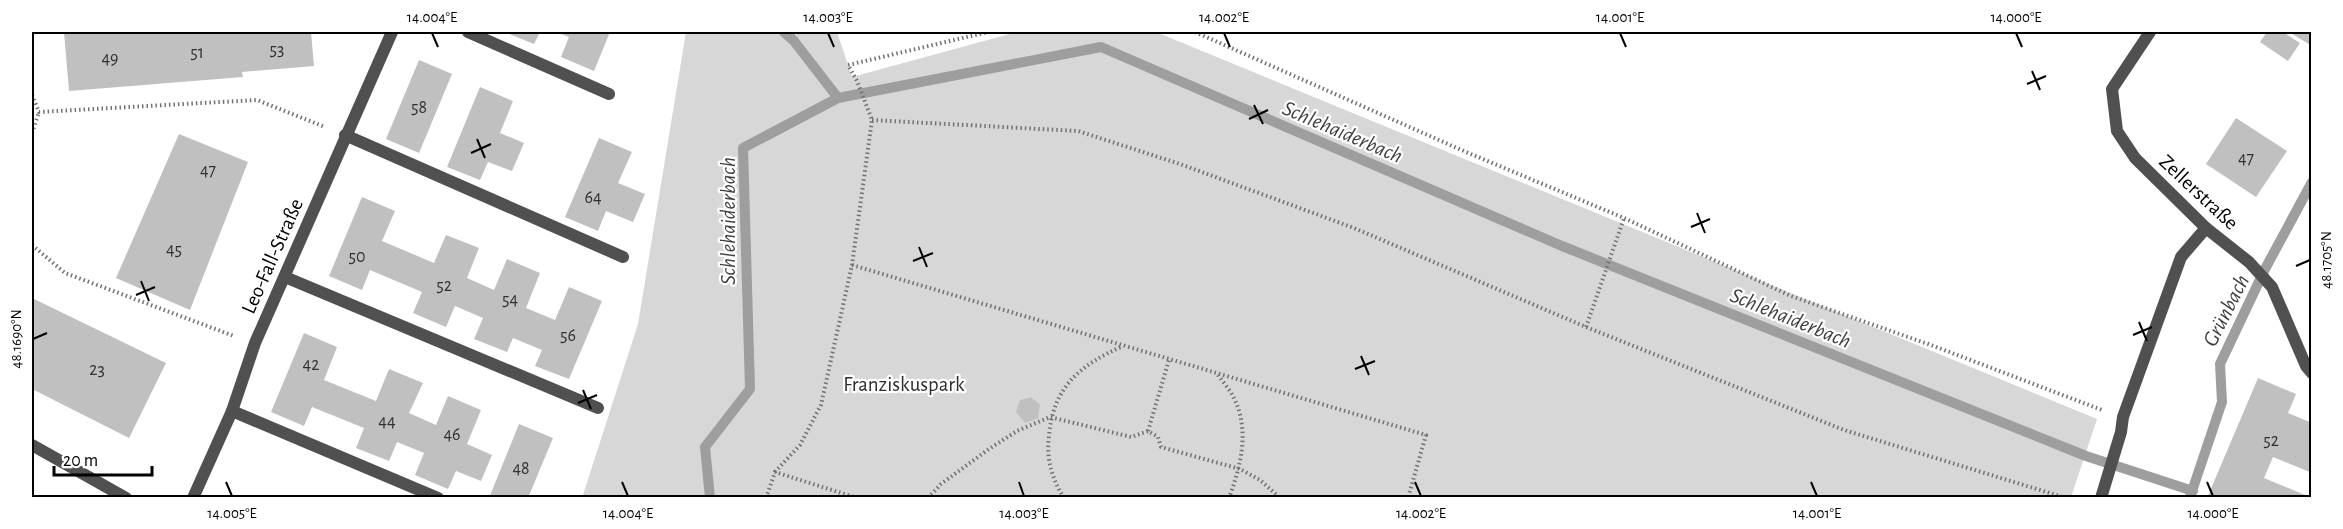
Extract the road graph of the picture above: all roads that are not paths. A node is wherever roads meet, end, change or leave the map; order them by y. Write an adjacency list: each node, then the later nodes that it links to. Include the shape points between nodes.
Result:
1 (392, 32): 5 (street, Leo-Fall-Straße)
2 (468, 32): 4 (street)
3 (2150, 32): 6 (street, Zellerstraße, via 2112,89 2117,131 2135,158)
4 (609, 94)
5 (345, 135): 7 (street); 8 (street, Leo-Fall-Straße)
6 (2206, 228): 9 (street, Zellerstraße, via 2248,262 2271,287); 13 (street, via 2181,257 2123,417)
7 (623, 257)
8 (285, 277): 10 (street); 11 (street, Leo-Fall-Straße, via 255,343)
9 (2312, 373)
10 (598, 408)
11 (232, 411): 15 (street, Leo-Fall-Straße); 16 (street)
12 (32, 445): 14 (street)
13 (2102, 495)
14 (126, 498)
15 (193, 498)
16 (438, 498)

